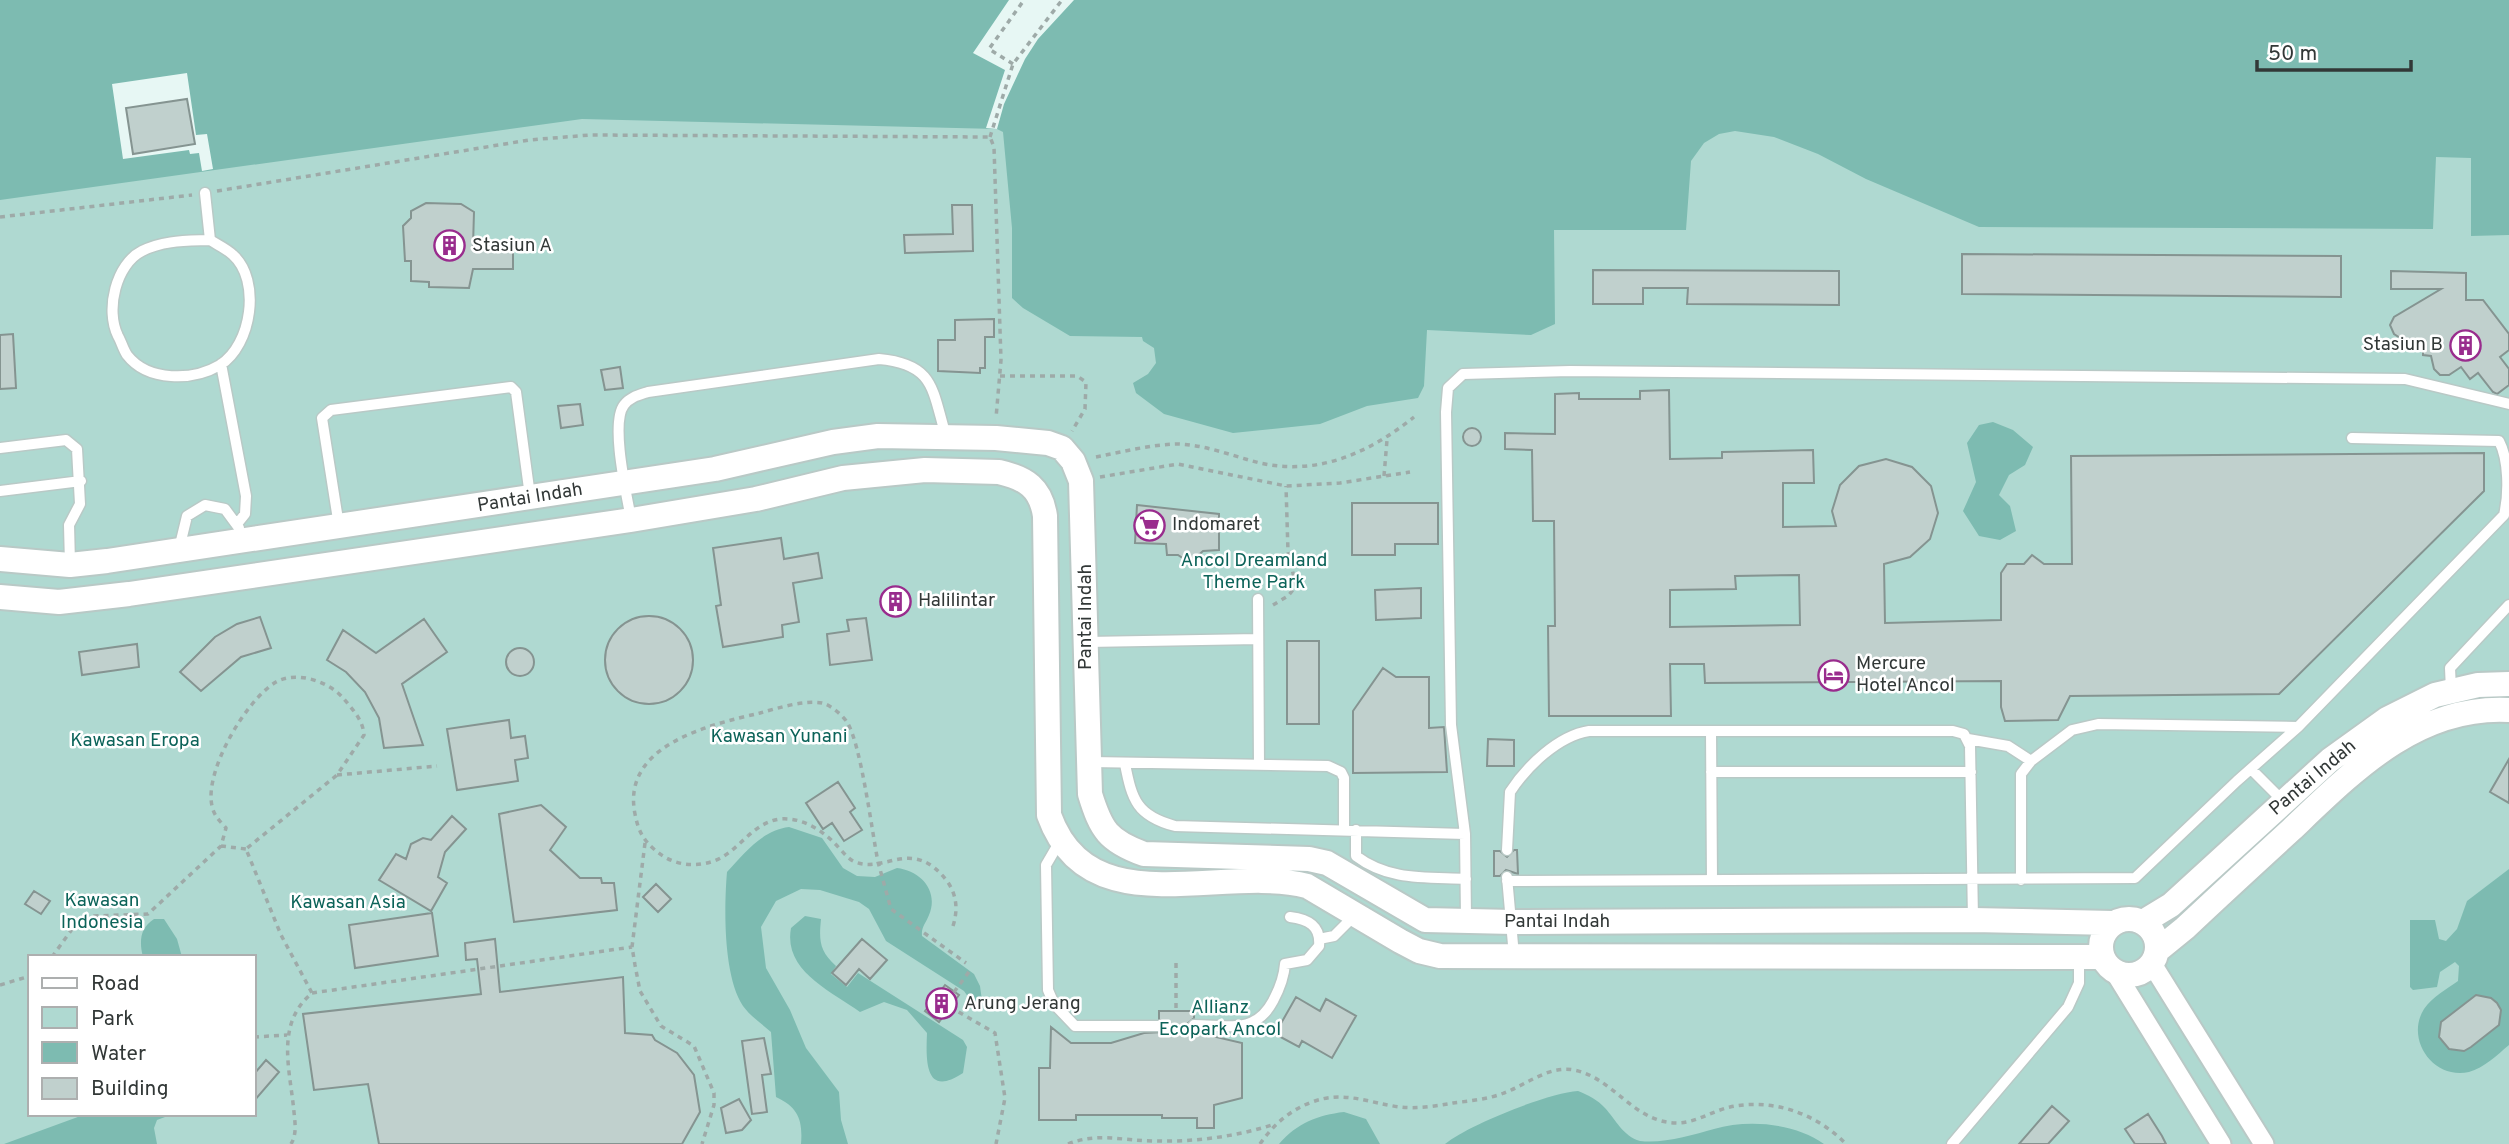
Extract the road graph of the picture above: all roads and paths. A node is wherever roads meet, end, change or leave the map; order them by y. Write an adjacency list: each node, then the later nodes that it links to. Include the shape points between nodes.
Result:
1 (1024, 0): 3 (path, via 989,49)
2 (1062, 0): 3 (path)
3 (1013, 64): 4 (path)
4 (990, 137): 5 (path, via 590,135 529,140); 9 (path, via 994,147)
5 (205, 193): 6 (path); 7 (lane)
6 (0, 217)
7 (210, 240): 8 (lane, via 234,256 247,278 250,302 235,350); 8 (lane, via 172,241 140,251 116,284 111,305 114,329 128,356 156,374 187,377)
8 (221, 365): 27 (lane, via 246,496)
9 (1000, 376): 13 (path); 17 (path, via 1077,376 1086,382 1085,409)
10 (2509, 404): 55 (lane, via 2405,379 1558,370 1463,374 1448,388 1446,412 1451,725)
11 (1414, 417): 15 (path)
12 (946, 436): 13 (street, Pantai Indah); 21 (street, Pantai Indah, via 878,436 832,442); 21 (lane, via 930,383 916,366 899,361 879,359 675,387 634,397 623,406 618,422)
13 (996, 438): 17 (street, Pantai Indah, via 1035,440)
14 (2352, 438): 40 (lane, via 2499,441 2504,449 2507,500 2504,515)
15 (1387, 439): 17 (path, via 1340,461 1304,466 1263,464 1176,444); 19 (path)
16 (0, 448): 20 (lane, via 66,439 77,449)
17 (1072, 464): 22 (path, via 1178,464); 36 (street, Pantai Indah)
18 (1410, 472): 19 (path)
19 (1384, 476): 22 (path)
20 (80, 481): 23 (lane); 30 (lane, via 80,504 69,525)
21 (625, 484): 24 (street, Pantai Indah); 25 (lane)
22 (1286, 486): 34 (path, via 1288,552 1296,586)
23 (0, 491)
24 (530, 499): 26 (street, Pantai Indah); 26 (lane, via 516,392 511,387 331,410 322,418)
25 (631, 520): 31 (street, Pantai Indah, via 129,594 60,602); 56 (street, Pantai Indah, via 880,473 999,472 1035,487 1045,516 1047,794 1049,815)
26 (339, 527): 27 (street, Pantai Indah)
27 (241, 532): 28 (street, Pantai Indah); 28 (lane, via 225,509 215,505 195,508 182,527)
28 (179, 550): 30 (street, Pantai Indah)
29 (0, 559): 30 (street, Pantai Indah)
30 (70, 565)
31 (0, 597)
32 (1258, 599): 34 (lane)
33 (2509, 605): 38 (lane, via 2450,668)
34 (1258, 614): 35 (lane)
35 (1258, 639): 36 (lane); 46 (lane)
36 (1086, 642): 44 (street, Pantai Indah)
37 (2509, 684): 38 (street, Pantai Indah)
38 (2451, 691): 52 (street, Pantai Indah, via 2387,719 2330,760)
39 (2509, 710): 78 (street, Pantai Indah, via 2452,715 2388,744)
40 (2298, 727): 43 (lane, via 2080,727); 48 (lane)
41 (1711, 731): 42 (lane, via 1953,731); 49 (lane); 60 (lane, via 1589,731 1561,740 1510,792)
42 (1968, 739): 43 (lane, via 2008,746); 50 (lane)
43 (2031, 761): 64 (lane, via 2021,774)
44 (1087, 762): 45 (lane); 69 (street, Pantai Indah, via 1095,812 1118,845 1144,854 1310,859 1340,869 1425,920)
45 (1125, 764): 46 (lane); 53 (lane, via 1133,797 1148,816 1161,822 1192,828)
46 (1259, 765): 53 (lane, via 1328,766 1341,772)
47 (437, 766): 51 (path)
48 (2251, 769): 52 (lane); 64 (lane, via 2135,878)
49 (1711, 772): 50 (lane); 63 (lane)
50 (1971, 772): 65 (lane)
51 (337, 775): 58 (path, via 364,735 361,720 326,682 278,681 225,741 211,797 216,818 226,828); 59 (path)
52 (2284, 802): 71 (street, Pantai Indah, via 2171,905)
53 (1344, 829): 54 (lane)
54 (1356, 830): 55 (lane); 62 (lane, via 1356,856 1369,866 1395,876)
55 (1465, 834): 62 (lane)
56 (1060, 841): 66 (street, Pantai Indah, via 1076,861 1113,879 1175,884 1288,881 1307,886); 90 (lane, via 1046,865 1050,998 1075,1026)
57 (645, 842): 61 (path, via 680,864 701,866 719,859 760,826 787,819 817,828 856,862); 61 (path, via 633,805 635,783 642,768 668,744 748,716 790,705 823,703 848,723 854,738); 75 (path)
58 (221, 846): 59 (path); 76 (path, via 148,914 94,916 75,925)
59 (246, 849): 86 (path, via 281,935)
60 (1507, 850)
61 (878, 862): 73 (path, via 911,859 927,862 939,871 957,907); 79 (path, via 891,909)
62 (1466, 879): 69 (lane)
63 (1712, 880): 65 (lane); 70 (lane, via 1507,878)
64 (2021, 880): 65 (lane)
65 (1972, 881): 68 (lane)
66 (1356, 915): 74 (lane, via 1334,936); 77 (street, Pantai Indah, via 1419,951 1440,956)
67 (1290, 917): 74 (lane, via 1314,925)
68 (1973, 920): 70 (street, Pantai Indah); 72 (street, Pantai Indah)
69 (1466, 921): 70 (street, Pantai Indah)
70 (1513, 922): 77 (lane)
71 (2143, 922): 72 (street, via 2123,919); 78 (street, via 2157,939)
72 (2113, 923): 80 (street, via 2102,938)
73 (953, 926)
74 (1319, 939): 89 (lane, via 1307,960 1285,964 1284,980 1256,1022)
75 (632, 947): 86 (path); 95 (path, via 640,991 661,1026 694,1046 714,1093)
76 (53, 955)
77 (1514, 957): 80 (street, Pantai Indah)
78 (2155, 957): 80 (street, via 2142,973 2128,975); 102 (street)
79 (966, 962)
80 (2099, 962): 100 (lane, via 2061,1018); 101 (street)
81 (1176, 963): 88 (path)
82 (971, 969): 85 (path)
83 (28, 977): 84 (path)
84 (0, 985)
85 (956, 990)
86 (312, 993): 91 (path, via 297,1006)
87 (950, 1007): 96 (path, via 995,1033 1005,1098)
88 (1176, 1012)
89 (1194, 1025)
90 (1159, 1026)
91 (287, 1035): 92 (path); 94 (path, via 295,1128)
92 (256, 1037)
93 (1274, 1124): 97 (path, via 1192,1139 1138,1141 1107,1136); 98 (path); 99 (path, via 1310,1102 1336,1095 1403,1108 1449,1104 1503,1094 1556,1070 1573,1070 1594,1077 1652,1119 1676,1123 1730,1107 1760,1104 1813,1117)
94 (291, 1144)
95 (702, 1144)
96 (996, 1144)
97 (1068, 1144)
98 (1259, 1144)
99 (1846, 1144)
100 (1952, 1144)
101 (2221, 1144)
102 (2264, 1144)

